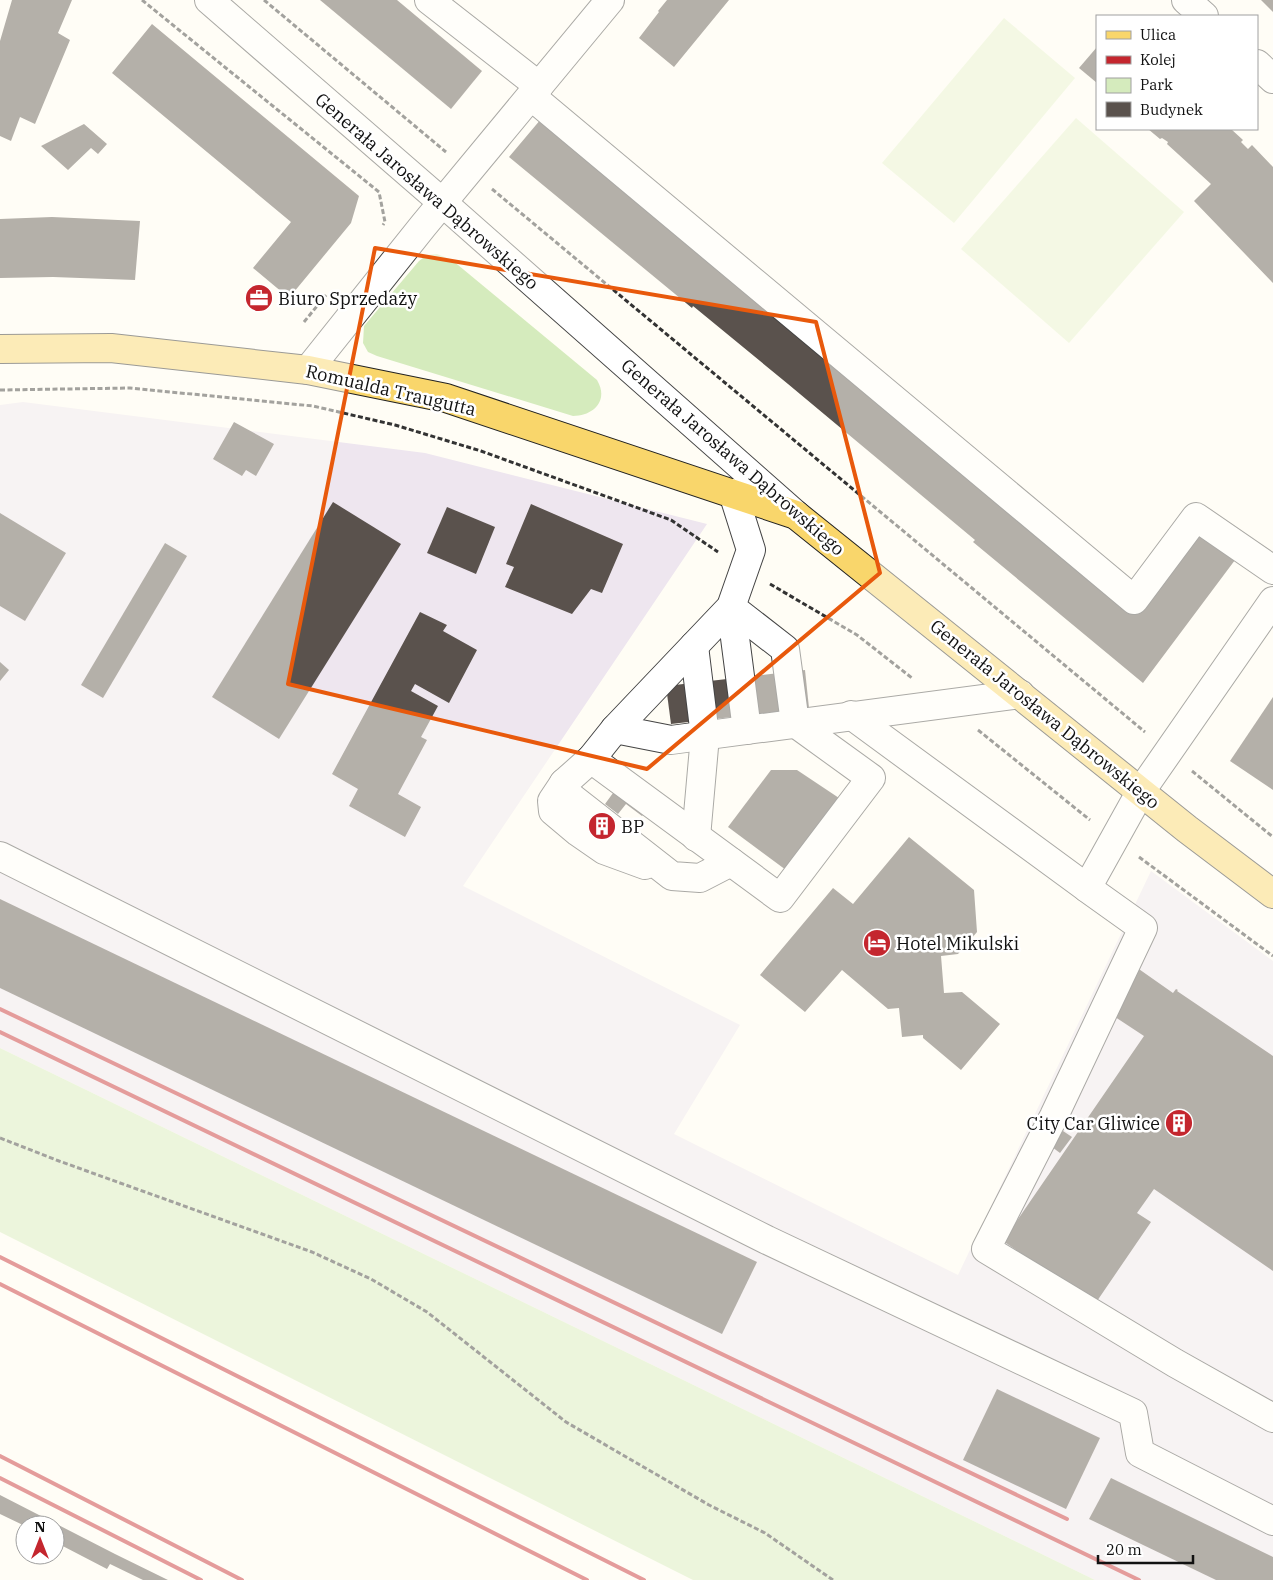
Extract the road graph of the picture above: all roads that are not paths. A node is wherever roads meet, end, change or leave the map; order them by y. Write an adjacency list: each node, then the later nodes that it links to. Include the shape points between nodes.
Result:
1 (209, 0): 9 (street, Generała Jarosława Dąbrowskiego)
2 (429, 0): 8 (street)
3 (610, 0): 8 (street)
4 (1186, 0): 5 (street)
5 (1203, 15)
6 (1258, 65): 7 (street)
7 (1273, 79)
8 (535, 91): 9 (street); 14 (street, via 1134,600 1196,517)
9 (443, 203): 11 (street); 13 (street, Generała Jarosława Dąbrowskiego)
10 (0, 348): 11 (main road, Romualda Traugutta, via 111,348)
11 (308, 370): 12 (main road, Romualda Traugutta, via 446,398)
12 (733, 493): 13 (main road, Romualda Traugutta); 16 (street, via 751,550)
13 (796, 515): 18 (main road, Generała Jarosława Dąbrowskiego)
14 (1273, 570)
15 (1273, 601): 25 (street, via 1160,744)
16 (732, 607): 17 (street); 20 (street, via 785,649); 22 (street)
17 (694, 646): 21 (street); 23 (street)
18 (1020, 694): 19 (street); 25 (main road, Generała Jarosława Dąbrowskiego)
19 (851, 716): 20 (street); 29 (street)
20 (795, 724): 22 (street); 28 (street, via 871,778 780,898)
21 (615, 729): 23 (street, via 671,740); 24 (street)
22 (747, 730): 23 (street)
23 (705, 736): 26 (street)
24 (591, 759): 26 (street); 28 (street, via 564,783 567,794 672,876 700,878)
25 (1141, 791): 29 (street); 30 (main road, Generała Jarosława Dąbrowskiego)
26 (696, 837): 28 (street)
27 (0, 856): 32 (street, via 767,1240 1133,1413 1140,1453)
28 (731, 862)
29 (1087, 888): 31 (street, via 1143,928 1054,1116 986,1249)
30 (1273, 894)
31 (1273, 1418)
32 (1273, 1521)

